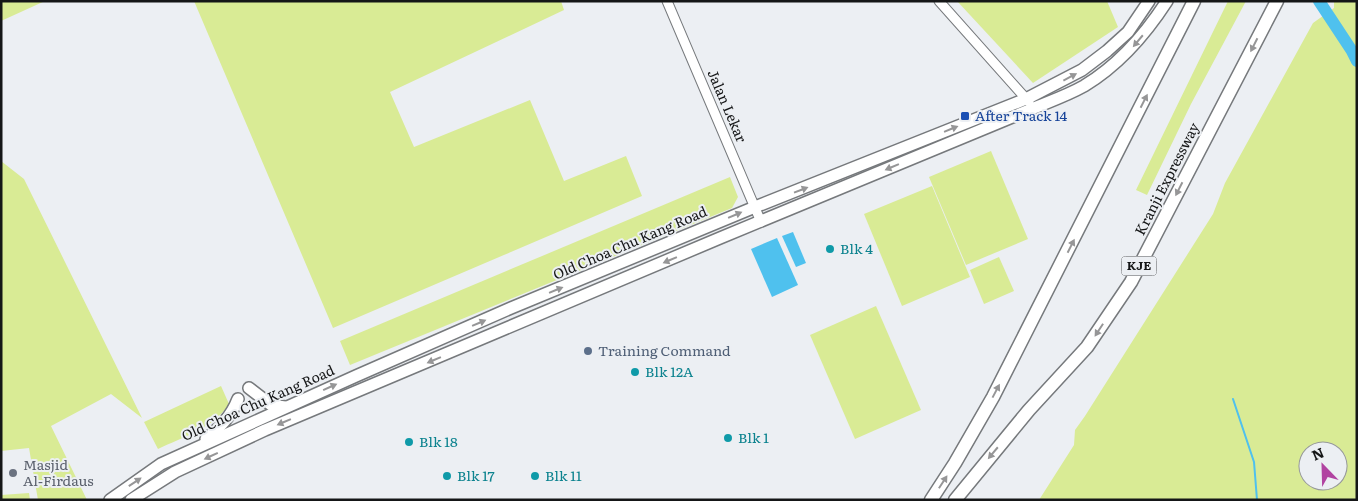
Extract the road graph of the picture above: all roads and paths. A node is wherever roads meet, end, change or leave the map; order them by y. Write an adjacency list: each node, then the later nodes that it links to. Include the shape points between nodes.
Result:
1 (667, 1): 9 (street, Jalan Lekar)
2 (939, 1): 7 (street)
3 (1149, 1): 7 (main road, Old Choa Chu Kang Road, one-way to 3, via 1082,70 1107,51 1128,32)
4 (1167, 1): 8 (main road, Old Choa Chu Kang Road, one-way to 8, via 1135,45 1113,66 1084,86)
5 (1194, 1): 19 (highway, one-way to 5, via 993,397)
6 (1277, 1): 20 (highway, Kranji Expressway / KJE, one-way to 20, via 1131,282 1087,347 1029,410)
7 (1026, 99): 8 (street); 9 (main road, Old Choa Chu Kang Road, one-way to 7)
8 (1034, 108): 10 (main road, Old Choa Chu Kang Road, one-way to 10)
9 (755, 207): 10 (street, Jalan Lekar); 11 (main road, Old Choa Chu Kang Road, one-way to 9)
10 (761, 222): 12 (main road, Old Choa Chu Kang Road, one-way to 12)
11 (511, 308): 12 (main road, via 516,315); 15 (main road, Old Choa Chu Kang Road, one-way to 11)
12 (527, 320): 18 (main road, Old Choa Chu Kang Road, one-way to 18, via 265,430 175,472)
13 (249, 388): 15 (main road, via 271,405)
14 (238, 399): 16 (main road, via 223,425)
15 (285, 407): 16 (main road, Old Choa Chu Kang Road)
16 (197, 446): 17 (main road, Old Choa Chu Kang Road, one-way to 16, via 161,464)
17 (110, 500)
18 (131, 500)
19 (931, 500)
20 (955, 500)

